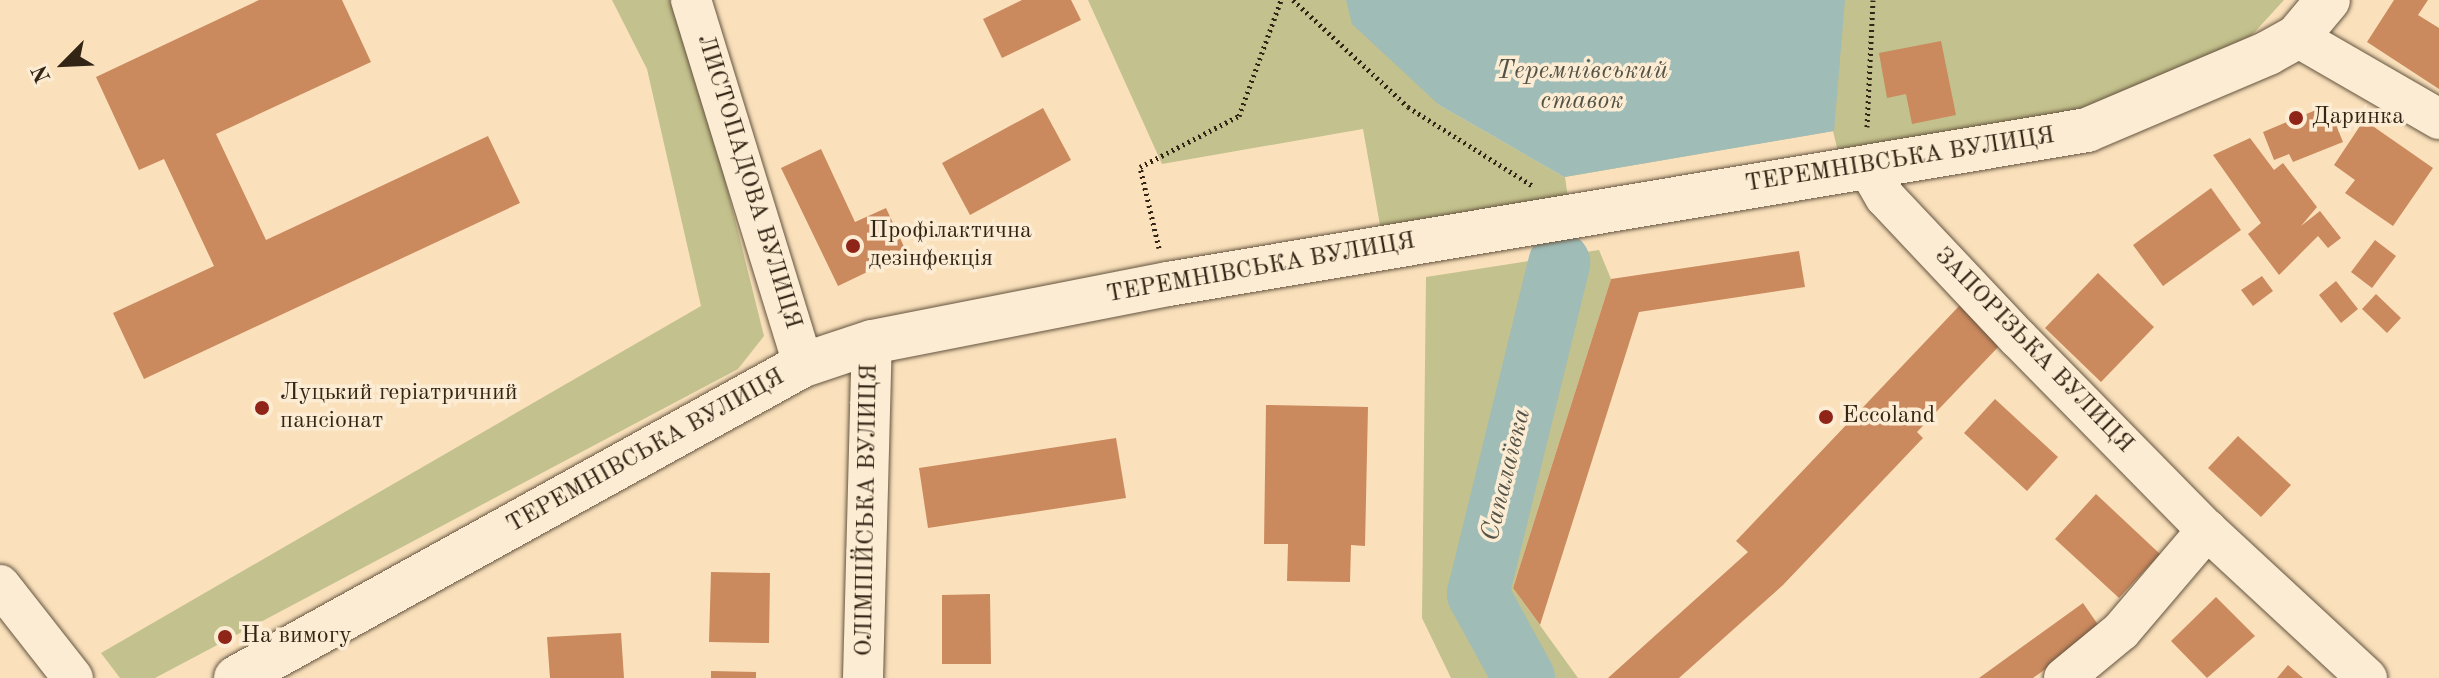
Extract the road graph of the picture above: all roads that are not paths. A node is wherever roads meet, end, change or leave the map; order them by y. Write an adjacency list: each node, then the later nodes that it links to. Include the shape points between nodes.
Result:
1 (691, 0): 7 (street, ЛИСТОПАДОВА ВУЛИЦЯ)
2 (2328, 0): 3 (street, ТЕРЕМНІВСЬКА ВУЛИЦЯ)
3 (2297, 37): 4 (street); 5 (street, ТЕРЕМНІВСЬКА ВУЛИЦЯ, via 2087,130)
4 (2439, 119)
5 (1867, 166): 6 (street, ТЕРЕМНІВСЬКА ВУЛИЦЯ, via 1168,284); 8 (street, ЗАПОРІЗЬКА ВУЛИЦЯ, via 1895,208)
6 (872, 342): 7 (street, ТЕРЕМНІВСЬКА ВУЛИЦЯ); 12 (street, ОЛІМПІЙСЬКА ВУЛИЦЯ)
7 (803, 365): 11 (street, ТЕРЕМНІВСЬКА ВУЛИЦЯ)
8 (2207, 530): 13 (street, via 2121,631); 14 (street, ЗАПОРІЗЬКА ВУЛИЦЯ)
9 (0, 585): 10 (street)
10 (73, 678)
11 (236, 678)
12 (863, 678)
13 (2064, 678)
14 (2367, 678)

